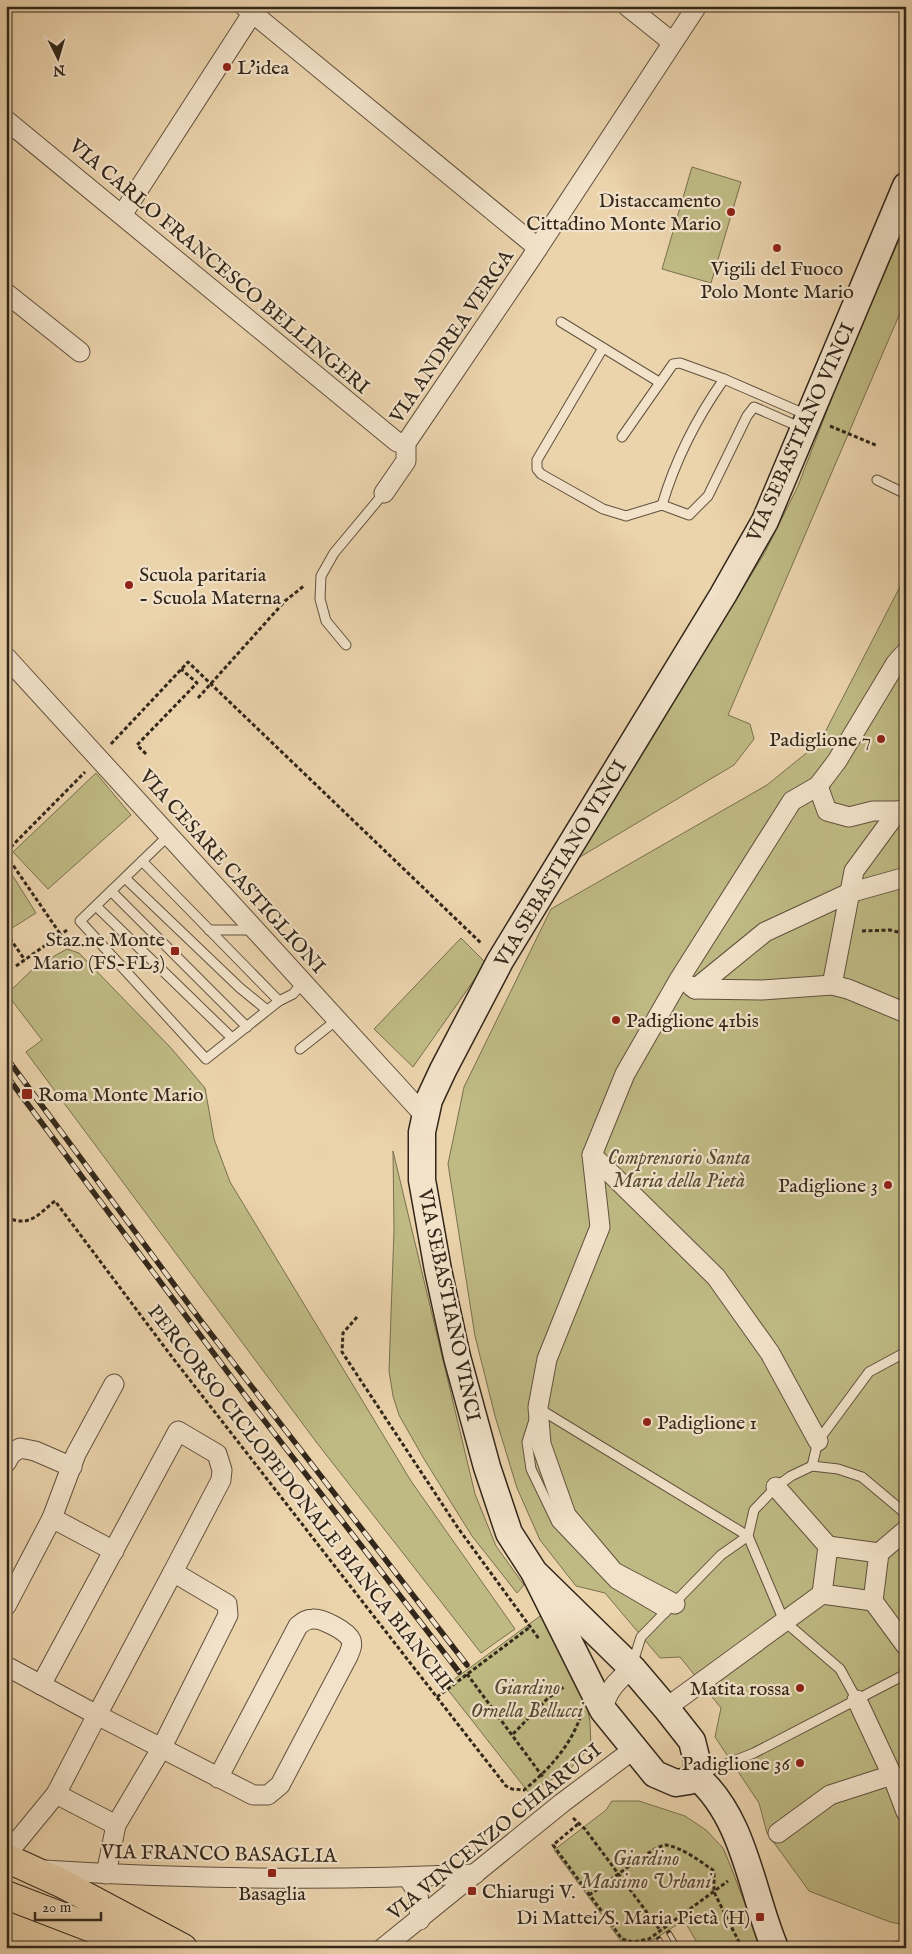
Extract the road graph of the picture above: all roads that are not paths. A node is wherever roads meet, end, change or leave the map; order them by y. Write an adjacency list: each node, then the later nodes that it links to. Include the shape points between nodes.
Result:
1 (627, 6): 4 (street)
2 (697, 6): 4 (street, VIA ANDREA VERGA)
3 (251, 9): 7 (street); 8 (street)
4 (672, 42): 8 (street, VIA ANDREA VERGA)
5 (6, 120): 7 (street, VIA CARLO FRANCESCO BELLINGERI)
6 (906, 186): 15 (street, VIA SEBASTIANO VINCI)
7 (122, 215): 17 (street, VIA CARLO FRANCESCO BELLINGERI, via 397,442)
8 (538, 248): 17 (street, VIA ANDREA VERGA)
9 (6, 293): 12 (street)
10 (561, 322): 11 (lane)
11 (603, 348): 14 (lane); 21 (lane, via 537,460 536,469 603,509 626,516)
12 (80, 352)
13 (724, 379): 14 (lane, via 680,363 673,364); 15 (lane); 21 (lane, via 674,471)
14 (659, 382): 16 (lane)
15 (807, 423): 21 (lane, via 754,407 708,496 689,515); 46 (street, VIA SEBASTIANO VINCI, via 765,521 500,961 459,1036)
16 (622, 437)
17 (406, 443): 19 (street, VIA ANDREA VERGA, via 406,461)
18 (877, 480): 20 (lane)
19 (384, 493): 22 (lane, via 334,553 321,576 320,599 326,621)
20 (906, 494)
21 (662, 505)
22 (346, 645)
23 (6, 657): 27 (street, VIA CESARE CASTIGLIONI)
24 (902, 658): 25 (street)
25 (818, 786): 26 (street, via 827,811 849,817); 37 (street, via 792,801)
26 (902, 811): 32 (street, via 854,871)
27 (170, 834): 28 (lane); 35 (street, VIA CESARE CASTIGLIONI)
28 (142, 861): 30 (lane); 34 (lane)
29 (906, 877): 32 (street)
30 (125, 878): 31 (lane); 40 (lane)
31 (112, 891): 33 (lane); 43 (lane)
32 (850, 894): 37 (street, via 766,932); 38 (street)
33 (96, 906): 44 (lane); 44 (lane, via 80,921 206,1058)
34 (209, 930): 35 (lane); 39 (lane)
35 (254, 930): 36 (street, VIA CESARE CASTIGLIONI)
36 (303, 982): 39 (lane, via 293,994); 42 (street, VIA CESARE CASTIGLIONI)
37 (687, 983): 38 (street, via 762,990); 47 (street, via 625,1074)
38 (832, 985): 41 (street)
39 (279, 1001): 40 (lane)
40 (267, 1010): 43 (lane)
41 (906, 1013)
42 (338, 1019): 45 (lane); 46 (street, VIA CESARE CASTIGLIONI)
43 (246, 1026): 44 (lane)
44 (232, 1038)
45 (300, 1048)
46 (425, 1116): 64 (street, VIA SEBASTIANO VINCI, via 420,1163 422,1180 457,1357 497,1500 509,1533)
47 (592, 1155): 50 (street, via 600,1227 547,1358); 51 (street, via 716,1278 770,1353)
48 (906, 1352): 51 (lane, via 869,1372)
49 (114, 1384): 54 (street, via 76,1454)
50 (538, 1408): 59 (lane); 68 (street, via 541,1444 566,1515 614,1572)
51 (818, 1441): 53 (lane)
52 (6, 1463): 54 (street, via 20,1448 35,1451)
53 (812, 1466): 55 (lane); 56 (lane, via 838,1469 862,1477)
54 (72, 1468): 57 (street)
55 (776, 1486): 59 (lane, via 754,1510); 60 (street)
56 (906, 1514)
57 (52, 1518): 61 (street); 67 (street)
58 (906, 1530): 62 (street)
59 (748, 1536): 68 (lane, via 720,1555); 69 (lane)
60 (828, 1546): 62 (street); 65 (street)
61 (114, 1551): 63 (street, via 178,1432 216,1454 222,1470 221,1480); 74 (street)
62 (879, 1553): 66 (street)
63 (173, 1572): 78 (street); 79 (street, via 227,1604 228,1615)
64 (534, 1572): 72 (street, VIA SEBASTIANO VINCI); 77 (street, VIA SEBASTIANO VINCI)
65 (822, 1594): 66 (street); 69 (street)
66 (873, 1600): 70 (street)
67 (6, 1606)
68 (670, 1608): 72 (lane, via 642,1637)
69 (784, 1621): 75 (lane, via 840,1669); 76 (street)
70 (906, 1646)
71 (6, 1666): 74 (street)
72 (632, 1668): 76 (street, VIA SEBASTIANO VINCI); 77 (street)
73 (906, 1674): 75 (lane)
74 (40, 1685): 78 (street)
75 (857, 1700): 81 (street); 82 (lane, via 754,1753)
76 (666, 1708): 82 (street, VIA SEBASTIANO VINCI, via 692,1741 697,1761)
77 (591, 1711): 80 (street, VIA SEBASTIANO VINCI)
78 (97, 1715): 79 (street); 84 (street)
79 (160, 1749): 83 (street); 86 (street)
80 (634, 1749): 82 (street, VIA SEBASTIANO VINCI, via 655,1774 668,1781 683,1783); 90 (street, VIA VINCENZO CHIARUGI)
81 (892, 1775): 85 (street); 87 (street, via 830,1794)
82 (696, 1776): 98 (street, via 722,1806 733,1828)
83 (218, 1778): 83 (street, via 253,1795 268,1794 280,1785 348,1656 352,1645 348,1635 315,1619 298,1626)
84 (56, 1794): 86 (street); 88 (street)
85 (906, 1812)
86 (116, 1825): 89 (street)
87 (778, 1833)
88 (13, 1851): 89 (street, VIA FRANCO BASAGLIA); 96 (main road)
89 (106, 1874): 91 (street, VIA FRANCO BASAGLIA)
90 (475, 1874): 91 (street, VIA FRANCO BASAGLIA); 93 (street, VIA VINCENZO CHIARUGI)
91 (408, 1878): 93 (street, via 418,1894)
92 (6, 1895): 95 (main road)
93 (420, 1920): 97 (street, VIA VINCENZO CHIARUGI)
94 (906, 1945): 99 (lane)
95 (144, 1948)
96 (183, 1948)
97 (384, 1948)
98 (775, 1948)
99 (889, 1948)

